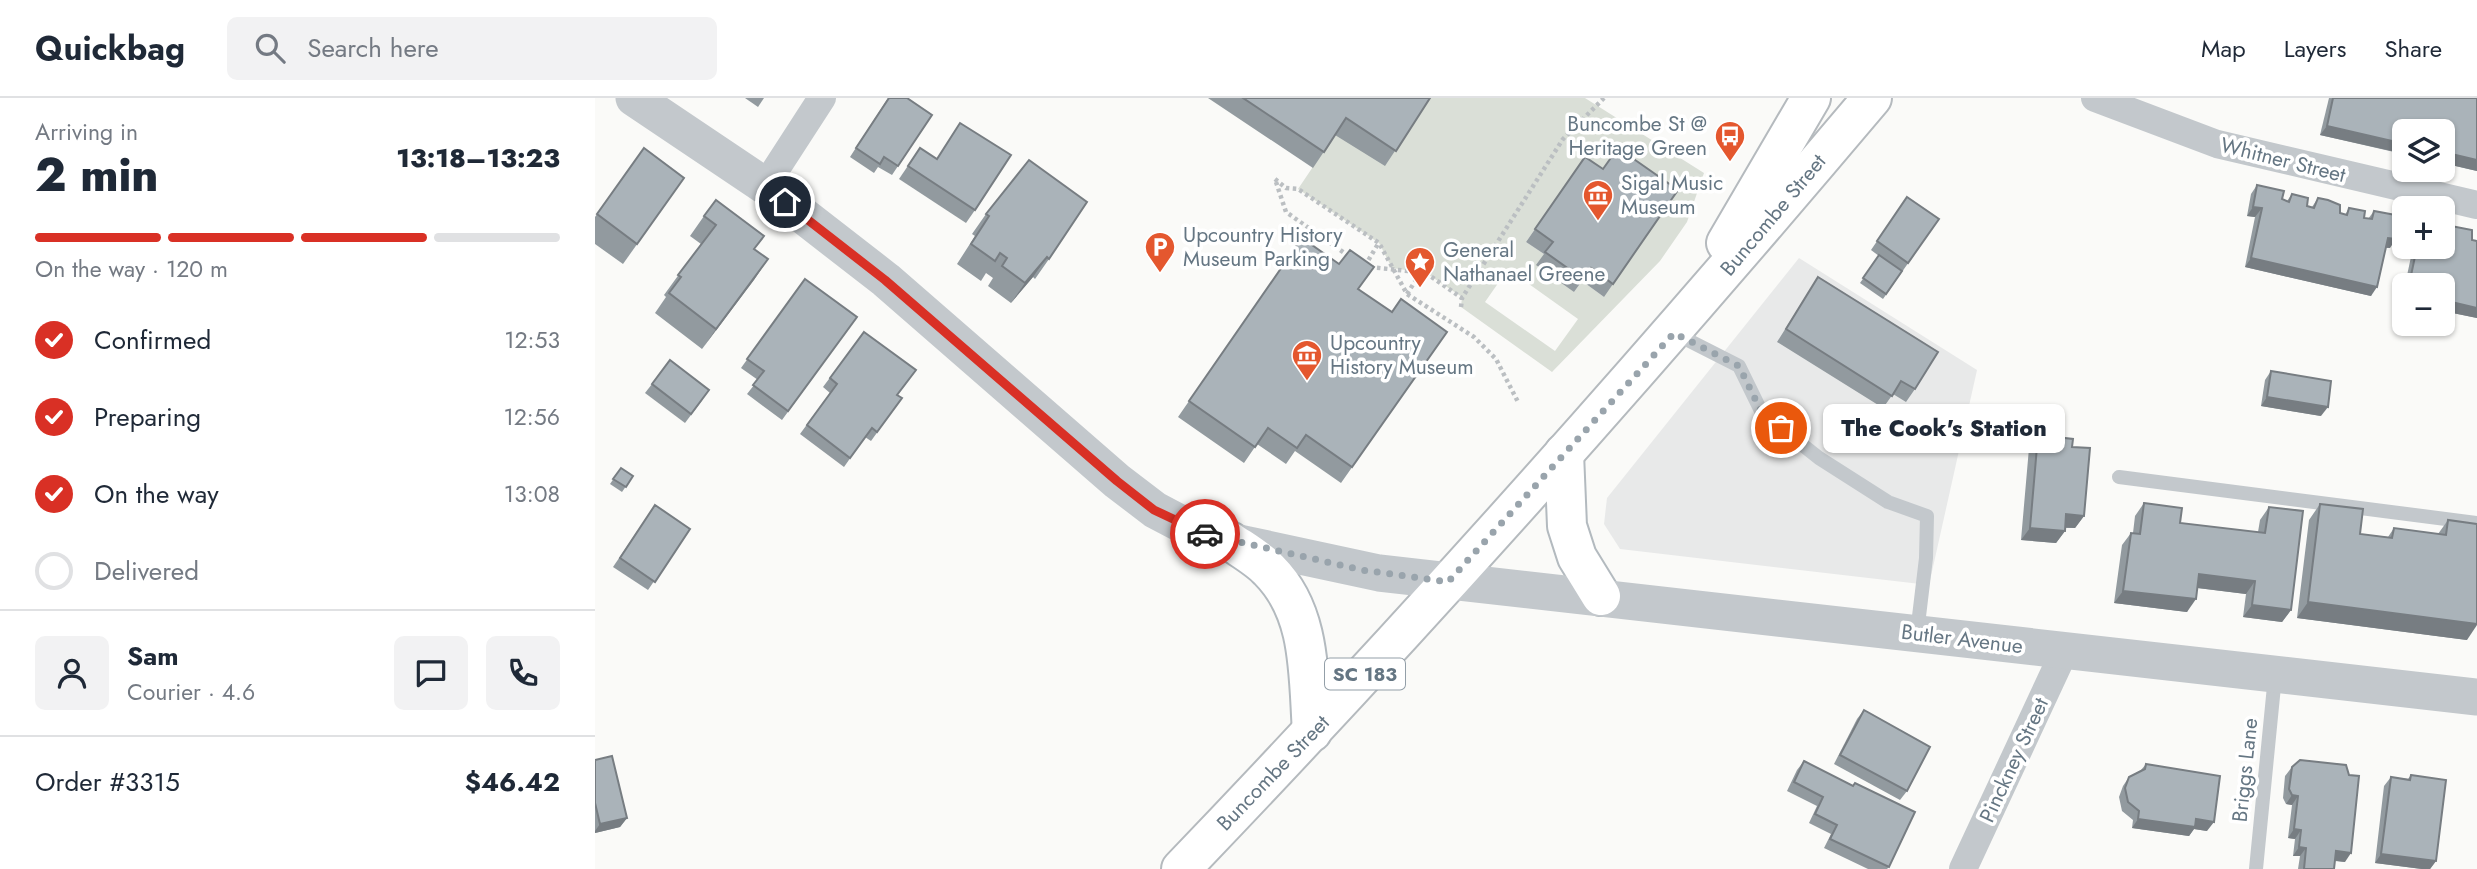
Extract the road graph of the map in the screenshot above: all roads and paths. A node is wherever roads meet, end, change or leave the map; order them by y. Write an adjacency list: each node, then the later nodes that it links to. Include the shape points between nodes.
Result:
1 (634, 98): 7 (street, Butler Avenue)
2 (822, 98): 7 (street)
3 (1604, 98): 14 (path, via 1563,139)
4 (1811, 98): 16 (main road, Buncombe Street / SC 183)
5 (1872, 98): 16 (main road, Buncombe Street)
6 (2095, 98): 8 (street, Whitner Street, via 2217,144)
7 (765, 186): 21 (street, Butler Avenue, via 885,280 1154,510 1195,531)
8 (2477, 205)
9 (1379, 243): 10 (path); 10 (path, via 1298,189 1286,188 1275,179 1286,212); 11 (path)
10 (1364, 267): 11 (path)
11 (1392, 268): 12 (path); 13 (path)
12 (1421, 272): 13 (path); 14 (path)
13 (1407, 294): 17 (path, via 1474,337 1496,359)
14 (1462, 298): 15 (path)
15 (1461, 307)
16 (1674, 333): 18 (main road, Buncombe Street / SC 183); 24 (lane, via 1739,366 1762,413 1819,458 1888,502 1927,516)
17 (1518, 402)
18 (1564, 453): 22 (main road, Buncombe Street / SC 183); 23 (main road, via 1567,526 1577,556)
19 (2119, 477): 20 (lane)
20 (2477, 523)
21 (1230, 541): 22 (street, Butler Avenue, via 1379,573); 28 (main road, via 1268,568 1291,596 1305,636)
22 (1448, 582): 23 (street, Butler Avenue); 28 (main road, Buncombe Street / SC 183)
23 (1601, 596): 24 (street, Butler Avenue)
24 (1917, 634): 25 (street, Butler Avenue)
25 (2064, 652): 26 (street, Butler Avenue); 30 (street, Pinckney Street)
26 (2276, 674): 27 (street, Butler Avenue); 31 (lane, Briggs Lane)
27 (2477, 697)
28 (1312, 732): 29 (main road, Buncombe Street / SC 183)
29 (1181, 869)
30 (1963, 869)
31 (2256, 869)

